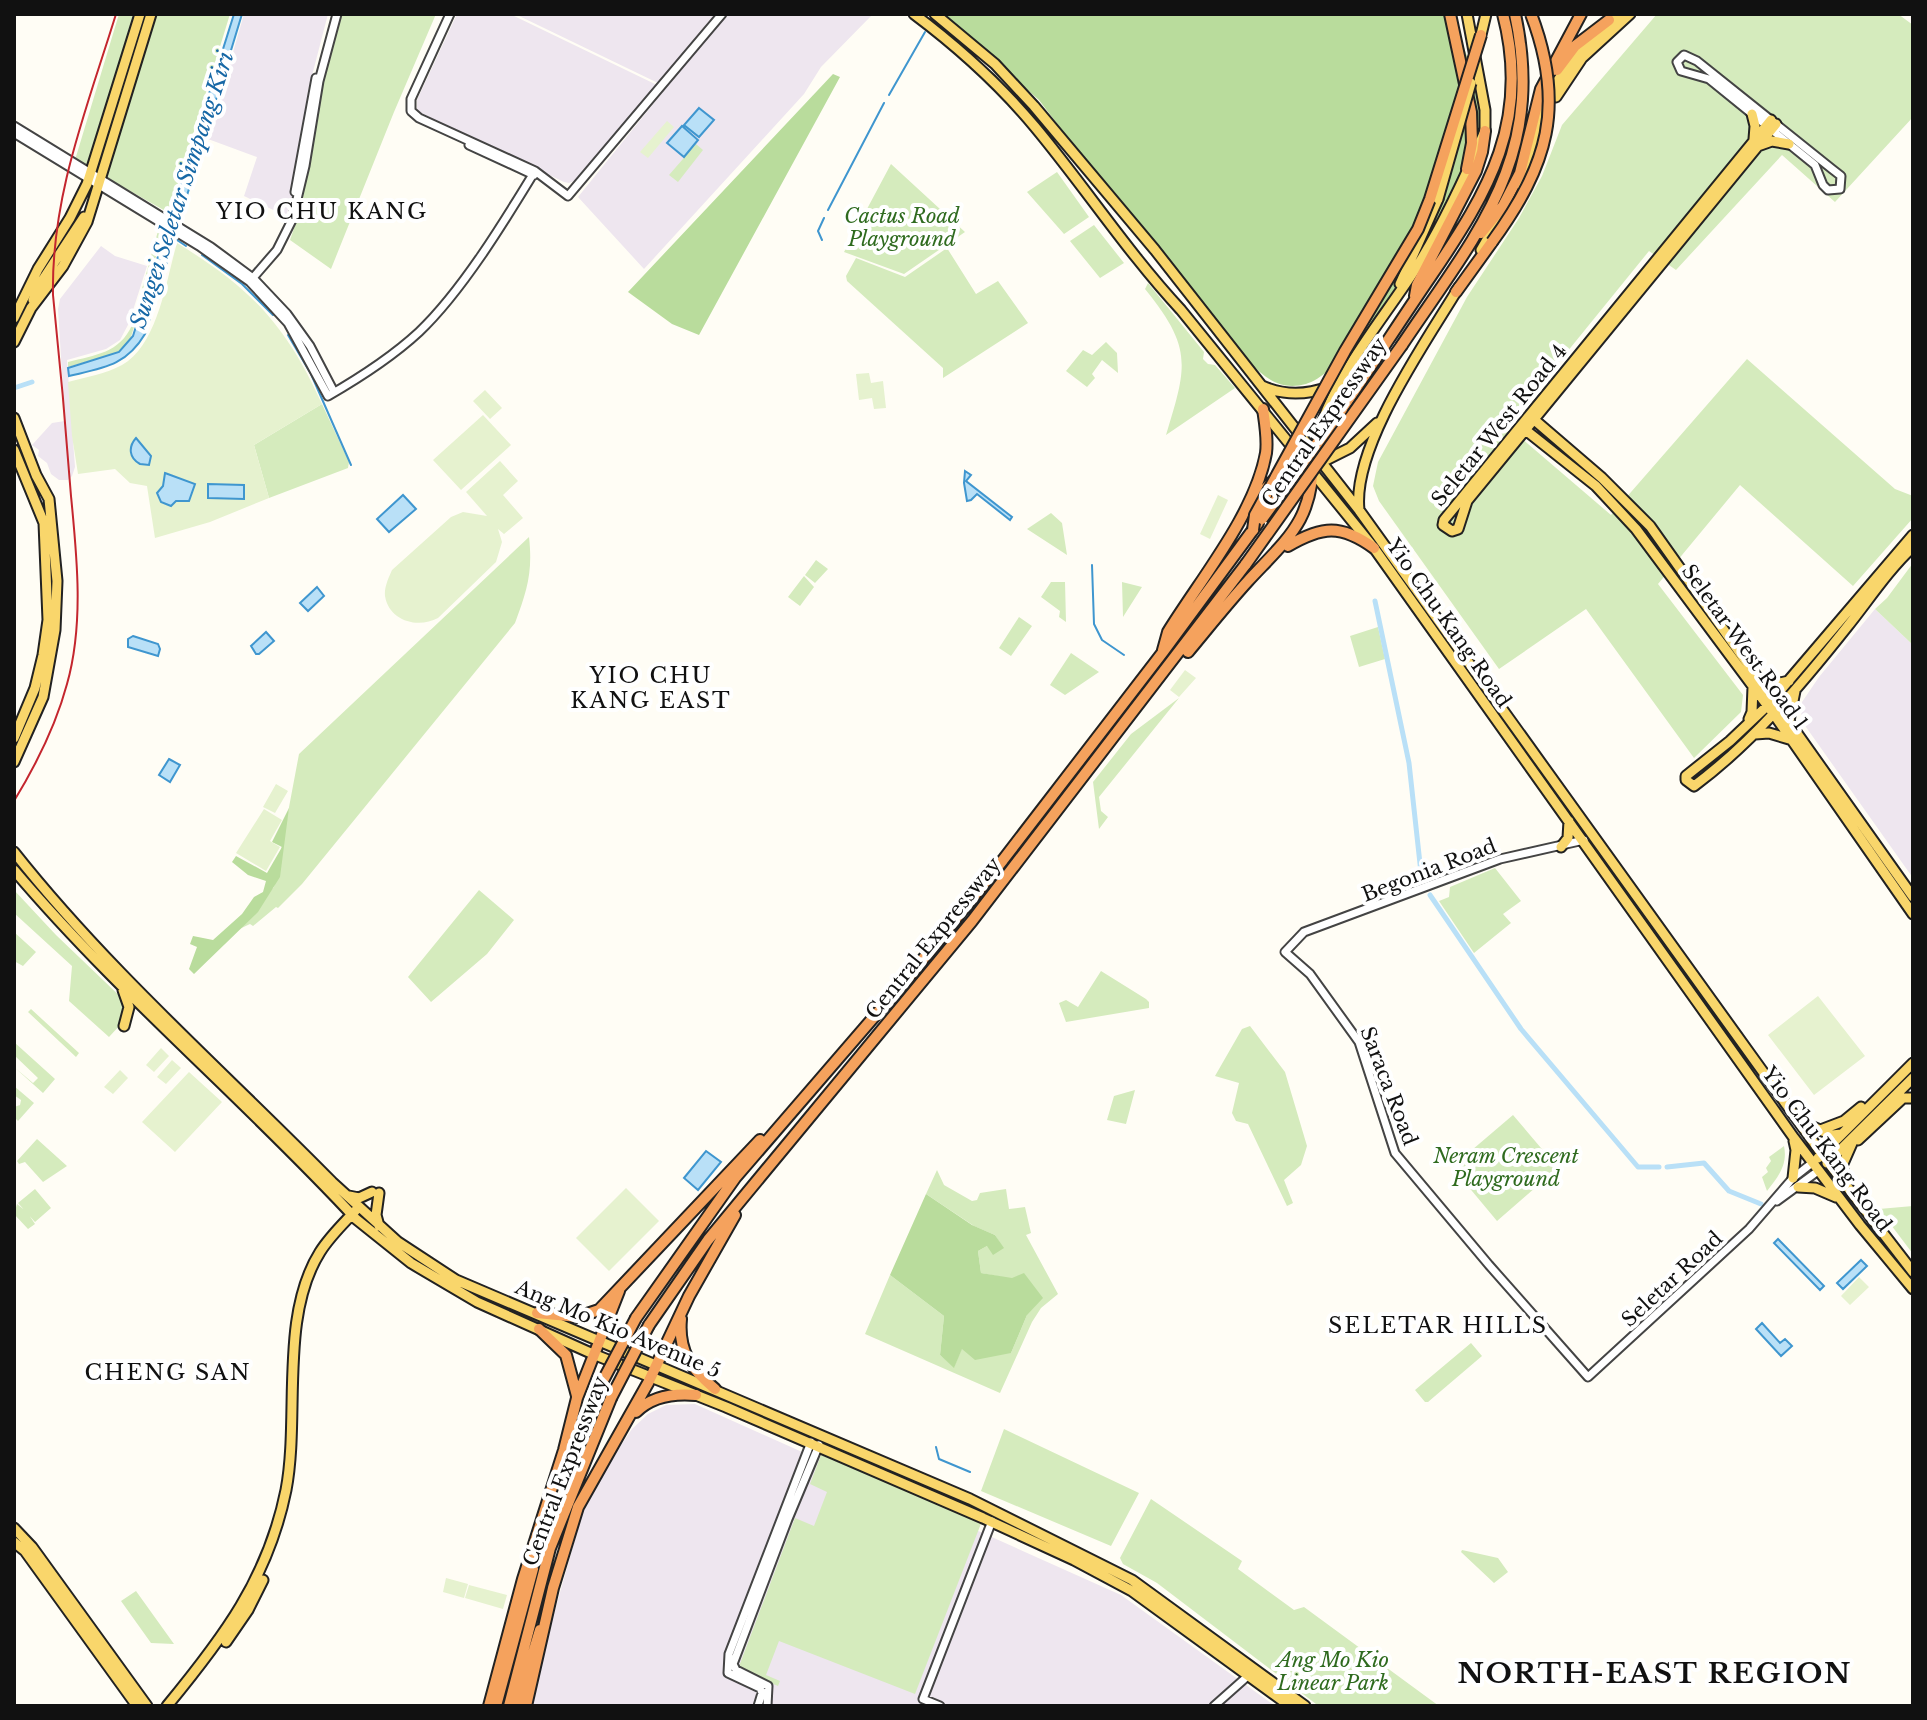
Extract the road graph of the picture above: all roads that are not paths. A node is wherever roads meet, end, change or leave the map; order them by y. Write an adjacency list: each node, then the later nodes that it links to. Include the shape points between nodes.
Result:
1 (140, 14): 30 (main road)
2 (151, 14): 30 (main road)
3 (335, 14): 35 (street, via 311,96 285,227)
4 (448, 14): 29 (street, via 405,101 407,113)
5 (722, 14): 29 (street, via 568,196)
6 (914, 14): 31 (main road, Yio Chu Kang Road, via 968,58 1034,125)
7 (935, 14): 27 (main road, Yio Chu Kang Road, via 995,64)
8 (1450, 14): 28 (highway, via 1472,120)
9 (1467, 14): 22 (main road)
10 (1486, 14): 17 (main road)
11 (1503, 14): 38 (highway, via 1512,75 1499,158 1479,202)
12 (1515, 14): 32 (highway, via 1524,76 1522,110 1506,178)
13 (1531, 14): 37 (highway, bridge, via 1546,68 1547,131 1528,190)
14 (1581, 14): 19 (highway, via 1541,89)
15 (1630, 14): 24 (main road, via 1568,76)
16 (1613, 17): 19 (highway, via 1561,63); 24 (main road, via 1556,83)
17 (1481, 35): 36 (main road, bridge, via 1438,199); 56 (highway, bridge, via 1418,229 1255,515)
18 (1752, 114): 20 (street); 20 (street, via 1709,79 1681,71 1680,57 1689,55); 25 (main road)
19 (1535, 115): 32 (highway, via 1520,173 1494,219)
20 (1771, 125): 25 (main road, Seletar West Road 4); 26 (street); 26 (street, via 1841,176 1840,189 1828,190 1815,165)
21 (14, 126): 30 (street)
22 (1485, 131): 28 (main road); 38 (highway, via 1476,171 1416,289)
23 (14, 133): 30 (street)
24 (1537, 140): 37 (main road, via 1527,172)
25 (1755, 144): 26 (main road); 43 (main road, Seletar West Road 4); 47 (main road, Seletar West Road 4)
26 (1789, 144)
27 (1085, 169): 31 (main road, via 1076,170); 33 (main road, Yio Chu Kang Road)
28 (1467, 169): 36 (main road)
29 (535, 174): 35 (street, via 432,319 393,355 331,394 288,323)
30 (95, 180): 35 (street); 39 (main road, via 38,269); 40 (main road, via 77,245 31,308)
31 (1076, 180): 34 (main road, Yio Chu Kang Road)
32 (1476, 236): 66 (highway, Central Expressway, bridge)
33 (1155, 250): 34 (main road, via 1151,259); 41 (main road, Yio Chu Kang Road)
34 (1141, 262): 44 (main road, Yio Chu Kang Road)
35 (249, 278)
36 (1399, 292): 42 (main road)
37 (1456, 292): 45 (main road)
38 (1415, 302): 56 (highway, Central Expressway, bridge)
39 (14, 318)
40 (14, 342)
41 (1258, 384): 42 (main road, via 1297,394); 53 (main road, Yio Chu Kang Road)
42 (1340, 384): 53 (main road, via 1325,414)
43 (1549, 400): 47 (main road, Seletar West Road 4); 49 (main road, via 1546,420)
44 (1263, 409): 53 (main road, Yio Chu Kang Road); 54 (highway, via 1266,452)
45 (1385, 415): 53 (main road, via 1360,441); 55 (main road, via 1361,475)
46 (14, 418): 75 (main road, via 49,499 57,581 43,697)
47 (1531, 418): 48 (main road, Seletar West Road 4); 49 (main road, Seletar West Road 1)
48 (1522, 428): 50 (main road, Seletar West Road 1); 51 (main road, Seletar West Road 4); 51 (main road, Seletar West Road 4, via 1444,520 1446,530 1458,529 1467,501)
49 (1551, 434): 67 (main road, Seletar West Road 1, via 1650,526)
50 (1543, 444): 51 (main road); 67 (main road, Seletar West Road 1, via 1596,486 1636,529)
51 (1511, 446)
52 (14, 450): 73 (main road, via 44,523 48,620 35,688)
53 (1313, 463): 54 (highway, via 1273,481); 55 (main road, Yio Chu Kang Road); 59 (main road, Yio Chu Kang Road); 60 (highway, via 1303,515)
54 (1245, 508): 65 (highway, via 1168,632)
55 (1359, 510): 62 (main road, Yio Chu Kang Road)
56 (1253, 530): 65 (highway, Central Expressway)
57 (1913, 535): 61 (main road)
58 (1913, 547): 61 (main road)
59 (1374, 548): 60 (highway, via 1334,529 1301,538); 63 (main road, Yio Chu Kang Road)
60 (1278, 552): 66 (highway)
61 (1884, 574): 68 (main road)
62 (1427, 602): 63 (main road); 64 (main road, Yio Chu Kang Road)
63 (1426, 623): 64 (main road); 76 (main road, Yio Chu Kang Road)
64 (1445, 627): 77 (main road, Yio Chu Kang Road)
65 (1163, 652): 96 (highway, Central Expressway, via 911,974)
66 (1173, 662): 107 (highway, Central Expressway, via 972,921)
67 (1756, 683): 68 (main road); 69 (main road, Seletar West Road 1); 71 (main road)
68 (1792, 684): 69 (main road); 70 (main road)
69 (1773, 706): 70 (main road, Seletar West Road 1); 71 (main road); 72 (main road); 74 (main road, Seletar West Road 1)
70 (1789, 721): 82 (main road, Seletar West Road 1)
71 (1746, 726): 72 (main road, via 1686,776 1689,785 1720,767)
72 (1755, 734): 74 (main road, via 1782,735)
73 (14, 738)
74 (1792, 741): 83 (main road, Seletar West Road 1)
75 (14, 762)
76 (1569, 821): 78 (main road, Yio Chu Kang Road); 79 (main road, via 1569,836)
77 (1594, 837): 78 (street, Begonia Road); 85 (main road, Yio Chu Kang Road)
78 (1583, 841): 79 (street, Begonia Road); 86 (main road, Yio Chu Kang Road)
79 (1561, 847): 84 (street, Begonia Road, via 1500,859 1304,932)
80 (14, 852): 95 (main road, Ang Mo Kio Avenue 5, via 84,936)
81 (14, 870): 88 (main road, Ang Mo Kio Avenue 5)
82 (1913, 897)
83 (1913, 914)
84 (1285, 952): 122 (street, Saraca Road, via 1310,974 1359,1042 1395,1153)
85 (1686, 963): 86 (main road); 87 (main road, Yio Chu Kang Road)
86 (1683, 982): 87 (main road); 101 (main road, Yio Chu Kang Road)
87 (1702, 984): 97 (main road, Yio Chu Kang Road)
88 (122, 987): 89 (main road, via 129,1007); 95 (main road, Ang Mo Kio Avenue 5)
89 (124, 1026)
90 (1913, 1063): 94 (main road)
91 (1913, 1078): 92 (main road)
92 (1899, 1092): 93 (main road); 100 (main road)
93 (1913, 1095): 102 (main road, via 1903,1098)
94 (1874, 1101): 98 (main road); 99 (main road)
95 (253, 1108): 108 (main road, Ang Mo Kio Avenue 5); 110 (main road, Ang Mo Kio Avenue 5)
96 (784, 1119): 114 (highway); 141 (highway, Central Expressway, bridge, via 735,1178 636,1318 597,1392 563,1474)
97 (1801, 1122): 98 (main road); 103 (main road, Yio Chu Kang Road)
98 (1823, 1129): 99 (main road)
99 (1842, 1134): 103 (main road)
100 (1855, 1134): 102 (main road); 103 (main road)
101 (1794, 1138): 104 (main road, Yio Chu Kang Road); 105 (main road)
102 (1851, 1146): 106 (main road, via 1842,1166)
103 (1826, 1158): 104 (main road); 106 (main road, Yio Chu Kang Road)
104 (1815, 1167): 105 (street, Seletar Road); 109 (main road, Yio Chu Kang Road)
105 (1795, 1183): 109 (main road); 122 (street, Seletar Road)
106 (1846, 1185): 112 (main road, Yio Chu Kang Road)
107 (752, 1186): 115 (highway); 142 (highway, Central Expressway, bridge, via 649,1325 611,1398 550,1548)
108 (346, 1195): 110 (main road, Ang Mo Kio Avenue 5); 111 (main road, via 376,1193)
109 (1840, 1198): 113 (main road, Yio Chu Kang Road)
110 (357, 1213): 111 (main road, Ang Mo Kio Avenue 5); 117 (main road, Ang Mo Kio Avenue 5, via 384,1244 426,1273); 138 (main road, via 319,1253 305,1286 287,1485 269,1550 229,1627); 139 (main road, via 325,1255 304,1308 290,1493 274,1552 235,1631)
111 (379, 1226): 116 (main road, Ang Mo Kio Avenue 5, via 456,1280)
112 (1913, 1272)
113 (1913, 1289)
114 (619, 1291): 116 (highway, via 594,1313); 118 (highway)
115 (682, 1311): 120 (highway); 123 (highway, via 683,1352)
116 (537, 1313): 118 (main road, Ang Mo Kio Avenue 5)
117 (539, 1329): 119 (main road, Ang Mo Kio Avenue 5); 125 (highway, via 566,1355)
118 (599, 1340): 119 (highway); 120 (main road, Ang Mo Kio Avenue 5)
119 (593, 1354): 121 (main road, Ang Mo Kio Avenue 5); 125 (highway)
120 (656, 1365): 121 (highway); 123 (main road, Ang Mo Kio Avenue 5)
121 (651, 1377): 124 (main road, Ang Mo Kio Avenue 5); 126 (highway)
122 (1588, 1377)
123 (715, 1389): 127 (main road, Ang Mo Kio Avenue 5)
124 (696, 1395): 126 (highway, via 655,1398); 128 (main road, Ang Mo Kio Avenue 5)
125 (577, 1398): 140 (highway)
126 (624, 1425): 135 (highway, via 578,1507)
127 (818, 1434): 129 (main road, Ang Mo Kio Avenue 5); 130 (street)
128 (799, 1439): 130 (main road, Ang Mo Kio Avenue 5); 131 (street)
129 (833, 1440): 130 (street); 132 (main road, Ang Mo Kio Avenue 5)
130 (819, 1448): 131 (street); 132 (main road, Ang Mo Kio Avenue 5); 146 (street, via 733,1664 768,1686)
131 (804, 1457): 145 (street, via 729,1654 728,1673 760,1688)
132 (994, 1516): 136 (main road, Ang Mo Kio Avenue 5, via 1132,1591); 147 (street, via 923,1699)
133 (14, 1528): 137 (main road)
134 (14, 1542): 137 (main road)
135 (546, 1613): 143 (highway); 144 (highway)
136 (1251, 1672): 148 (street); 149 (main road, Ang Mo Kio Avenue 5); 150 (main road, Ang Mo Kio Avenue 5)
137 (143, 1705): 138 (main road)
138 (165, 1706)
139 (174, 1706)
140 (489, 1706)
141 (496, 1706)
142 (509, 1706)
143 (517, 1706)
144 (526, 1706)
145 (758, 1706)
146 (767, 1706)
147 (940, 1706)
148 (1214, 1706)
149 (1290, 1706)
150 (1305, 1706)

